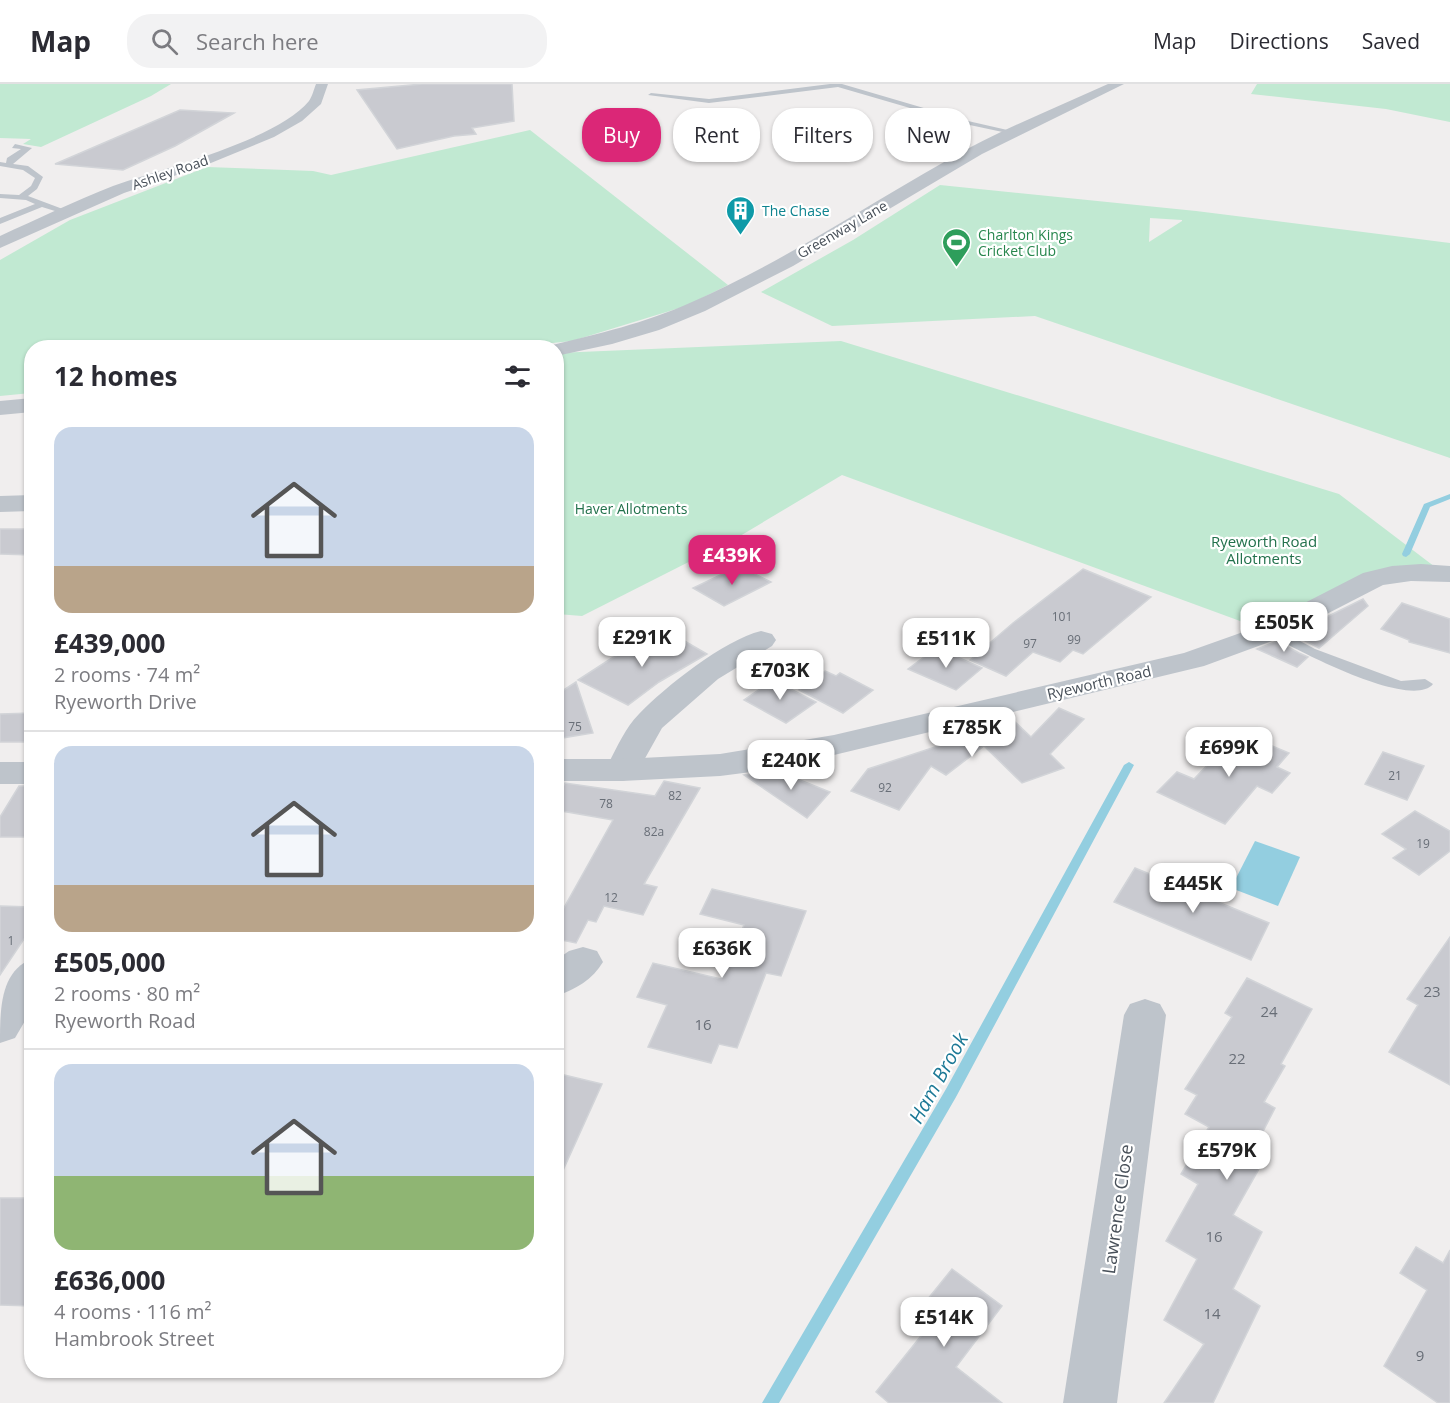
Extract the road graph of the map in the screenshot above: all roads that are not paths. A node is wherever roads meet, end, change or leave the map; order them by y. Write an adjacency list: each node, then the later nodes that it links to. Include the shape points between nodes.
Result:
1 (322, 84): 14 (street, Ashley Road, via 320,98 312,109 268,135)
2 (836, 84): 4 (lane, via 709,101); 5 (lane)
3 (1115, 84): 5 (street, Greenway Lane)
4 (651, 94)
5 (1012, 132): 17 (street, Greenway Lane, via 746,285 662,323)
6 (15, 146): 8 (lane, via 28,148 10,160)
7 (0, 164): 8 (lane)
8 (9, 165): 10 (lane, via 31,170 39,177)
9 (0, 196): 10 (lane)
10 (22, 197): 12 (lane)
11 (0, 202): 13 (lane)
12 (42, 204): 13 (lane); 14 (lane)
13 (28, 208): 15 (lane)
14 (64, 213): 16 (street, Ashley Road)
15 (0, 221)
16 (0, 243)
17 (564, 348)
18 (24, 406): 19 (street)
19 (0, 408)
20 (24, 503): 21 (street)
21 (0, 504)
22 (1450, 574): 23 (street, Ryeworth Road, via 1404,572 1373,579)
23 (1272, 630): 25 (lane, via 1310,652 1399,686); 27 (street, Ryeworth Road, via 1193,660 798,753 720,765)
24 (761, 640): 27 (street, via 707,672 649,722)
25 (1425, 684)
26 (564, 770): 27 (street, Ryeworth Road)
27 (622, 770)
28 (0, 773): 29 (street)
29 (24, 773)
30 (24, 987): 32 (street)
31 (1145, 1015): 33 (street, Lawrence Close)
32 (0, 1026)
33 (1090, 1403)

